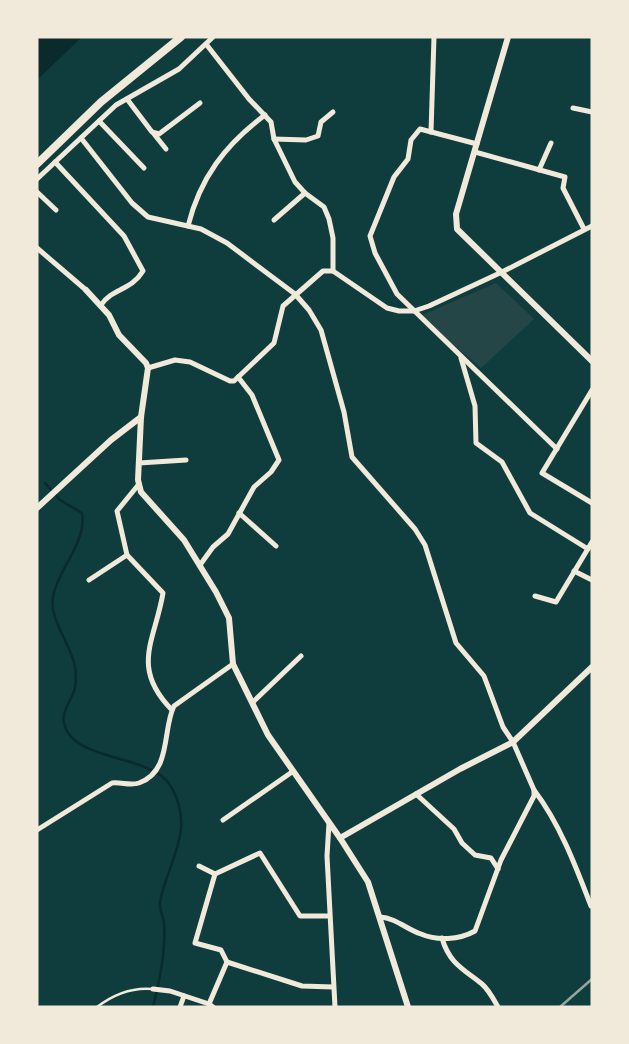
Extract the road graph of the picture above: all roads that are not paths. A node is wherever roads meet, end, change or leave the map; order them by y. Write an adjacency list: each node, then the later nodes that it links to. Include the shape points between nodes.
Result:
1 (181, 37): 22 (highway, via 101,102)
2 (213, 37): 5 (street)
3 (434, 37): 14 (street)
4 (508, 37): 18 (street)
5 (206, 44): 6 (street, via 179,69); 11 (street)
6 (127, 99): 12 (street); 13 (street)
7 (200, 103): 13 (street, via 159,134)
8 (573, 108): 9 (street)
9 (592, 112)
10 (333, 113): 16 (street, via 321,122 316,137)
11 (265, 116): 16 (street); 30 (street, via 240,133 211,171)
12 (99, 121): 15 (street); 23 (street)
13 (152, 132): 19 (street)
14 (431, 132): 18 (street); 39 (street, via 420,129 411,140 408,159 394,177 370,236 397,294)
15 (81, 138): 21 (street); 30 (street, via 148,217)
16 (274, 139): 27 (street)
17 (551, 143): 24 (street)
18 (477, 144): 20 (street)
19 (166, 149)
20 (475, 152): 24 (street); 35 (street, via 456,214 457,229)
21 (55, 162): 25 (street); 38 (street, via 124,236 143,271 137,281 107,296)
22 (37, 164)
23 (144, 168)
24 (539, 170): 32 (street, via 565,177 563,188)
25 (37, 179)
26 (37, 192): 28 (street)
27 (304, 193): 29 (street); 34 (street, via 324,207 329,219)
28 (56, 210)
29 (274, 220)
30 (188, 226): 37 (street, via 228,243)
31 (592, 226): 32 (street)
32 (584, 229): 35 (street)
33 (37, 248): 36 (street)
34 (333, 271): 37 (street, via 323,271); 39 (street, via 387,307)
35 (502, 272): 39 (street); 41 (street)
36 (86, 290): 38 (street)
37 (295, 294): 43 (street, via 283,306 274,343); 67 (street, via 321,330 352,457 425,545 456,643 484,676)
38 (102, 305): 42 (street, via 118,335)
39 (414, 310): 40 (street)
40 (461, 356): 46 (street); 55 (street, via 475,406 476,443 502,462 530,513)
41 (592, 361)
42 (148, 368): 43 (street, via 175,360 230,381); 45 (street)
43 (238, 377): 52 (street, via 253,395 279,460 254,487)
44 (592, 390): 46 (street)
45 (141, 417): 48 (street); 51 (street)
46 (557, 449): 50 (street, via 542,473)
47 (187, 460): 48 (street)
48 (139, 463): 49 (street)
49 (139, 484): 56 (street, via 117,511); 57 (street)
50 (592, 503)
51 (37, 508)
52 (239, 513): 54 (street); 57 (street, via 228,534)
53 (592, 542): 55 (street)
54 (276, 546)
55 (588, 549): 58 (street)
56 (127, 555): 59 (street); 66 (street, via 163,593 146,660 162,699)
57 (200, 565): 63 (street, via 229,618)
58 (574, 571): 60 (street); 61 (street, via 556,602)
59 (89, 580)
60 (592, 580)
61 (535, 596)
62 (301, 656): 65 (street)
63 (233, 664): 65 (street); 66 (street)
64 (592, 667): 67 (street)
65 (253, 702): 68 (street)
66 (172, 710): 73 (street, via 165,753 150,776 141,782 112,783)
67 (513, 742): 69 (street); 70 (street)
68 (292, 772): 71 (street); 72 (street)
69 (534, 790): 76 (street); 78 (street, via 574,863)
70 (416, 794): 74 (street); 76 (street, via 475,855 491,858)
71 (223, 820)
72 (329, 823): 74 (street); 79 (street)
73 (37, 830)
74 (340, 838): 80 (street, via 368,882)
75 (199, 866): 77 (street)
76 (498, 869): 81 (street, via 475,932)
77 (215, 874): 79 (street, via 260,853 300,916); 82 (street, via 195,943 221,950)
78 (591, 906)
79 (329, 916): 83 (street)
80 (380, 917): 81 (street, via 389,917 422,935); 90 (street)
81 (442, 938): 91 (street, via 446,951 463,971 484,985)
82 (227, 962): 83 (street, via 302,986); 86 (street)
83 (333, 986): 89 (street)
84 (153, 989): 85 (street); 87 (lane, via 111,996)
85 (184, 996): 86 (street); 88 (street)
86 (211, 1006)
87 (97, 1007)
88 (180, 1007)
89 (335, 1007)
90 (408, 1007)
91 (498, 1007)

